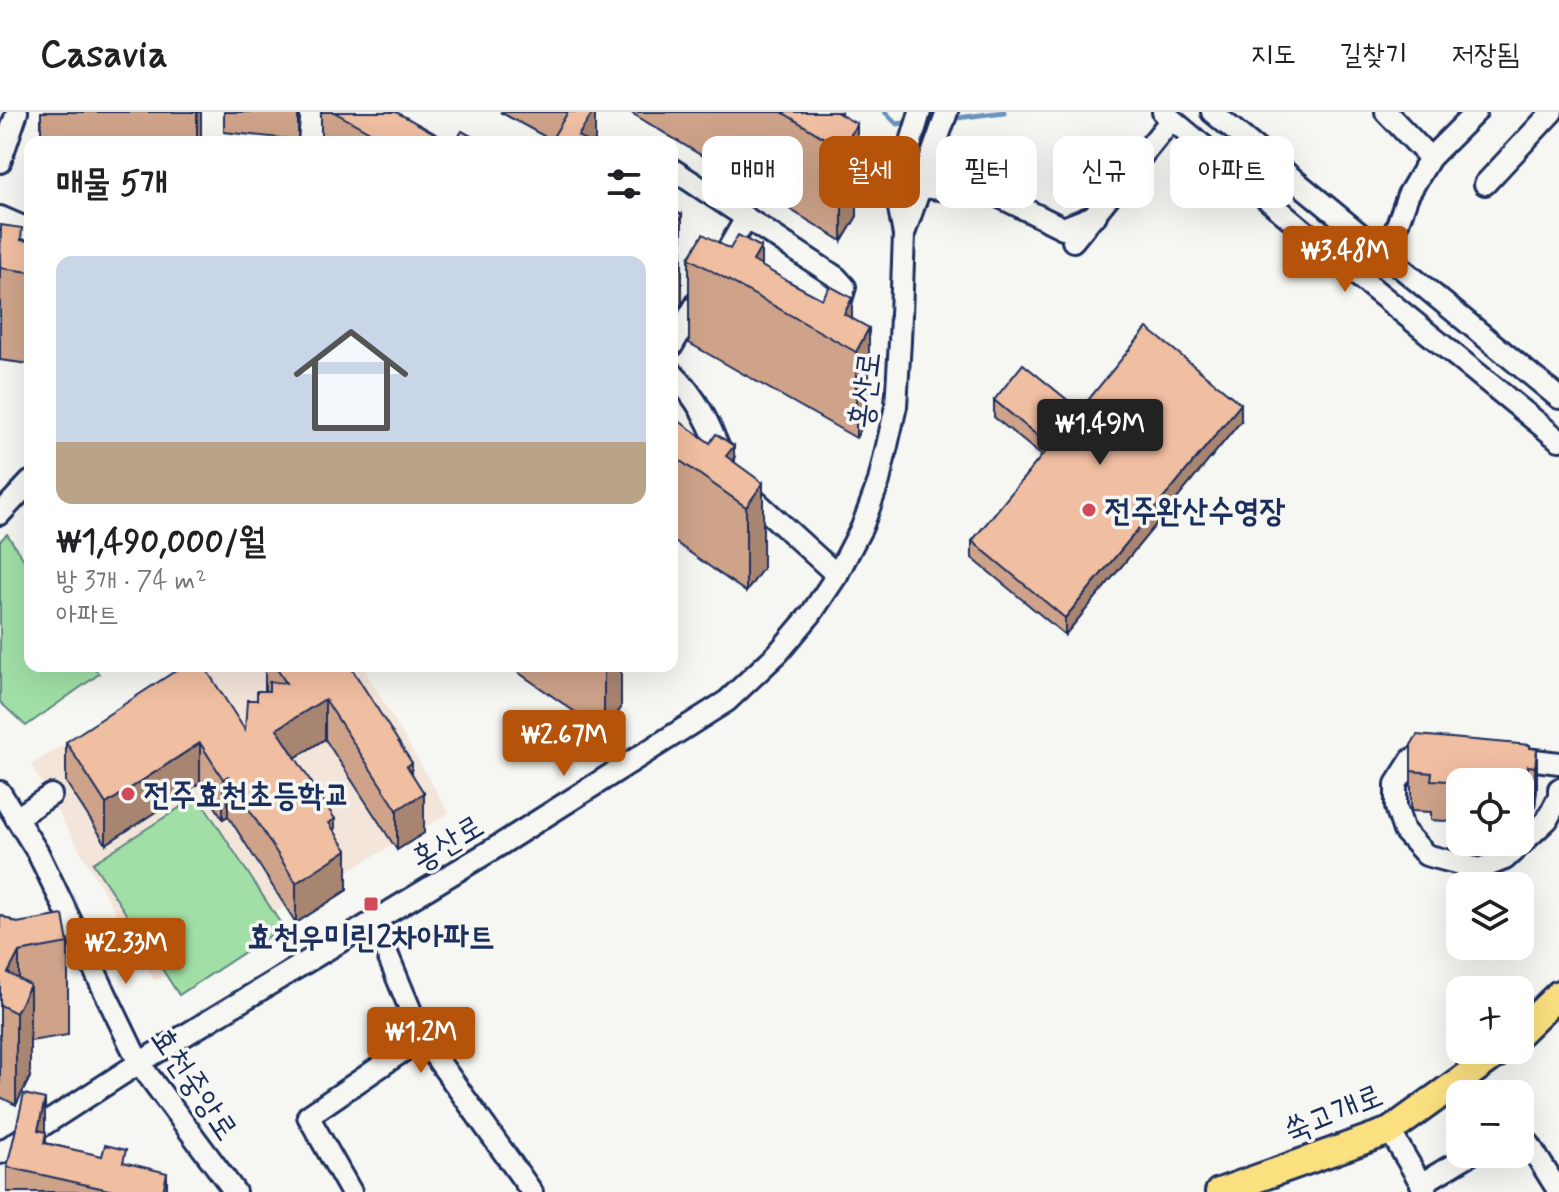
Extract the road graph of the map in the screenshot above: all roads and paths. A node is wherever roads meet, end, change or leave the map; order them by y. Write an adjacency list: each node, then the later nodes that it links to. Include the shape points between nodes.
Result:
1 (17, 112): 10 (street)
2 (920, 112): 18 (street, 홍산로, via 896,192)
3 (947, 112): 13 (street, 홍산로)
4 (1212, 112): 20 (street)
5 (1386, 112): 9 (street)
6 (1476, 112): 9 (street)
7 (1552, 112): 12 (street)
8 (1167, 116): 14 (street); 25 (street)
9 (1430, 158): 20 (street, via 1408,195)
10 (0, 162)
11 (678, 173): 16 (street)
12 (1485, 184)
13 (921, 187): 14 (street, via 996,195 1063,228); 18 (street, 홍산로)
14 (1096, 215): 19 (street)
15 (0, 217): 17 (street)
16 (746, 218): 21 (street, via 836,277 845,287); 22 (street)
17 (24, 227)
18 (904, 235): 28 (street, 홍산로, via 896,406 879,481)
19 (1073, 241)
20 (1386, 256): 24 (street)
21 (838, 310)
22 (678, 336)
23 (678, 379): 28 (street, via 751,499)
24 (1559, 398)
25 (1559, 440)
26 (24, 488): 27 (street)
27 (0, 514)
28 (837, 575): 36 (street, 홍산로, via 778,653 727,701)
29 (1453, 750): 32 (street, via 1438,748 1412,759 1396,784 1404,831 1426,855 1479,869 1505,859 1547,820)
30 (1498, 756): 31 (street)
31 (1559, 763)
32 (1559, 789)
33 (0, 792): 35 (street, 효천중앙로)
34 (51, 795): 35 (street)
35 (16, 818): 40 (street, 효천중앙로)
36 (374, 922): 39 (street); 40 (street, 홍산로)
37 (1559, 994): 38 (main road)
38 (1534, 1018)
39 (422, 1038): 48 (street, via 308,1116); 49 (street)
40 (139, 1063): 43 (street, 홍산로); 47 (street, 효천중앙로)
41 (1483, 1064): 42 (main road, 쑥고개로)
42 (1390, 1131): 46 (street); 50 (main road, 쑥고개로)
43 (0, 1153)
44 (1534, 1155): 51 (street)
45 (1451, 1168): 46 (street)
46 (1423, 1188)
47 (235, 1192)
48 (351, 1192)
49 (532, 1192)
50 (1219, 1192)
51 (1559, 1192)

